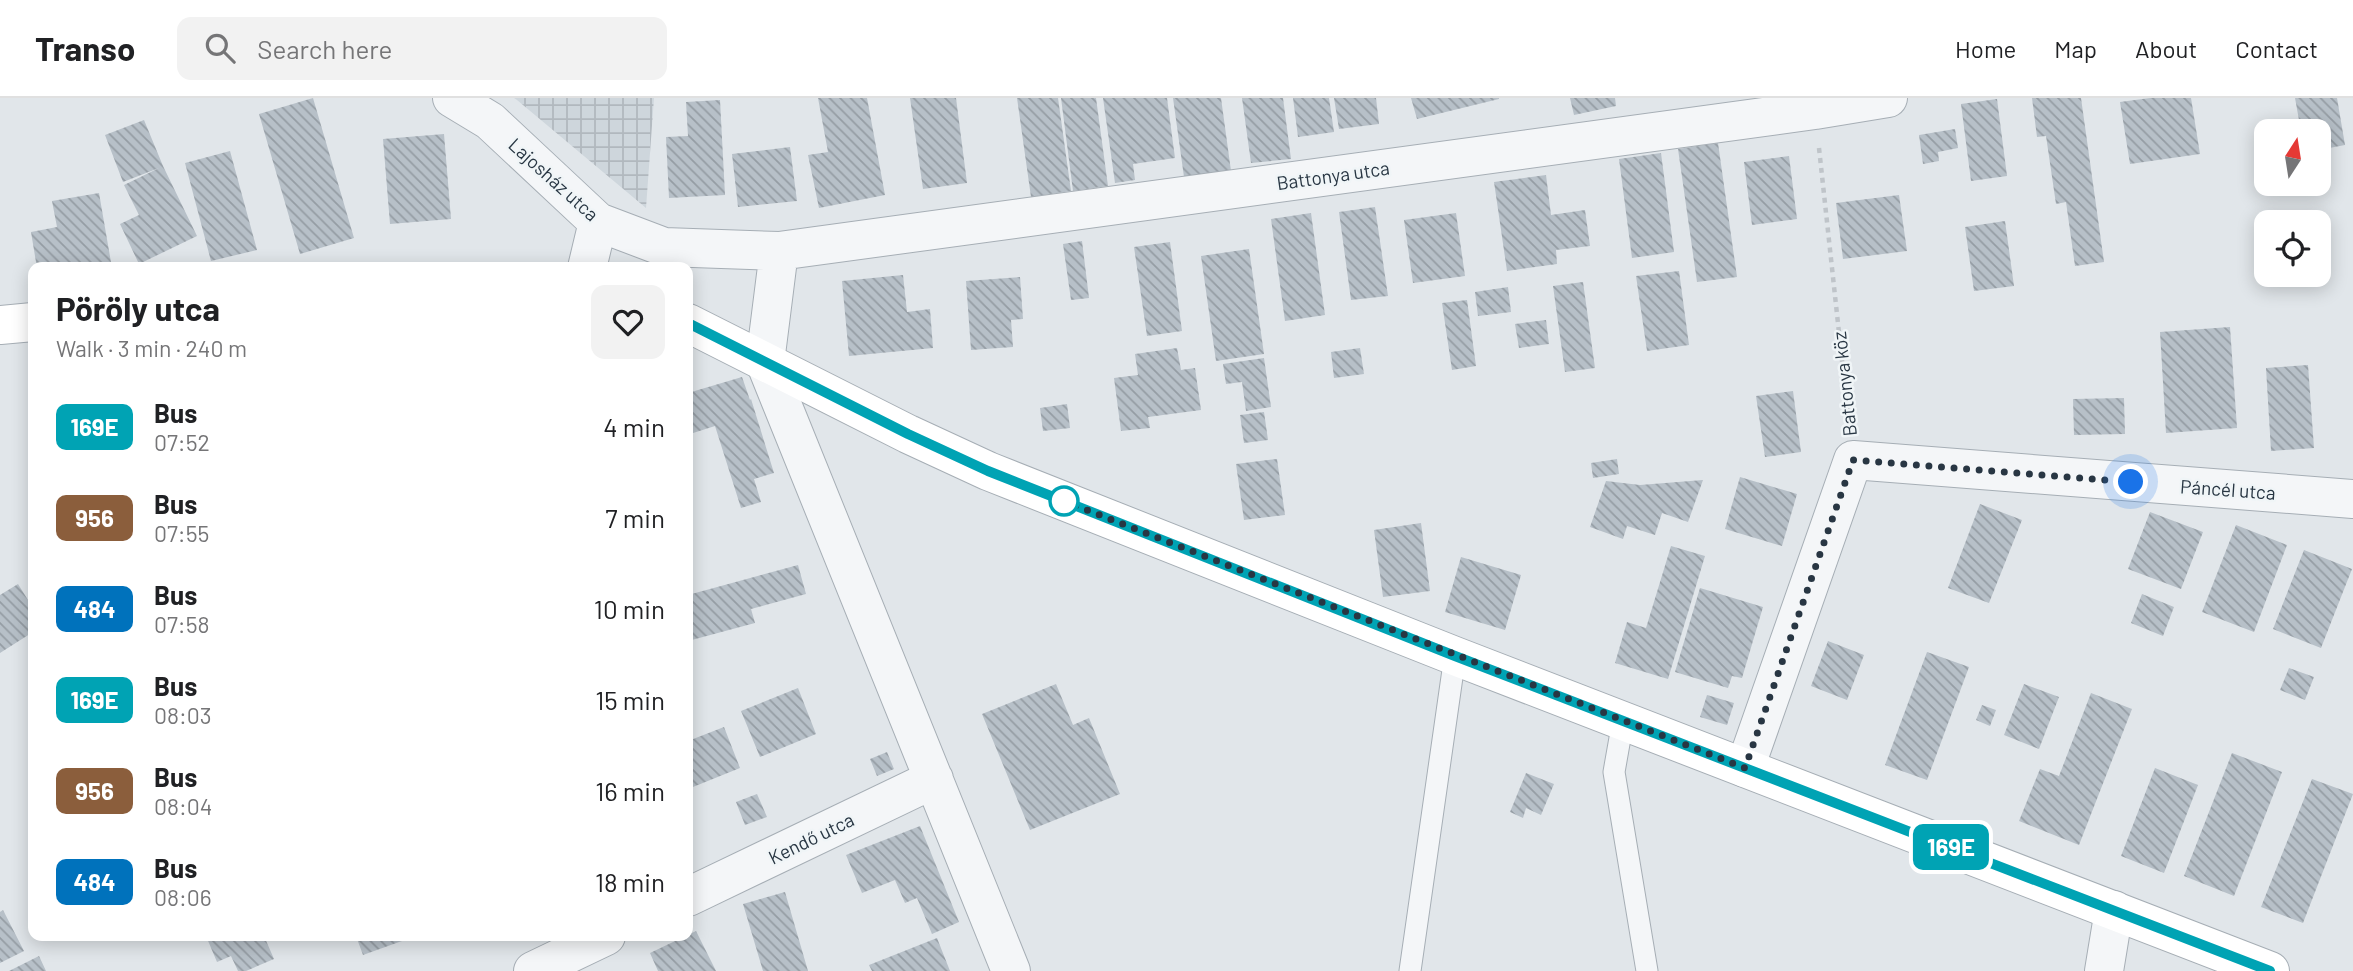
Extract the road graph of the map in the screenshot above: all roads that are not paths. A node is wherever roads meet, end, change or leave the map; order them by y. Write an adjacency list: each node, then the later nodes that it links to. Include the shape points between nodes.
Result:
1 (452, 98): 3 (street, Lajosház utca, via 490,121)
2 (1888, 98): 5 (street, Battonya utca)
3 (598, 222): 4 (street, Lajosház utca); 6 (street)
4 (664, 247): 5 (street, Battonya utca)
5 (779, 251): 10 (street)
6 (588, 262)
7 (28, 322): 8 (main road)
8 (0, 325)
9 (693, 326): 10 (main road)
10 (765, 362): 13 (main road, via 988,471); 16 (street)
11 (1853, 460): 12 (street, Páncél utca); 15 (street, Battonya köz)
12 (2353, 499)
13 (1455, 656): 14 (main road); 22 (lane)
14 (1623, 721): 15 (main road); 23 (lane, via 1614,772)
15 (1745, 768): 18 (main road)
16 (934, 779): 17 (street, Kendő utca); 21 (street)
17 (693, 895)
18 (2114, 910): 24 (street); 25 (main road)
19 (596, 941): 20 (street)
20 (533, 971)
21 (1012, 971)
22 (1410, 971)
23 (1647, 971)
24 (2104, 971)
25 (2270, 971)

